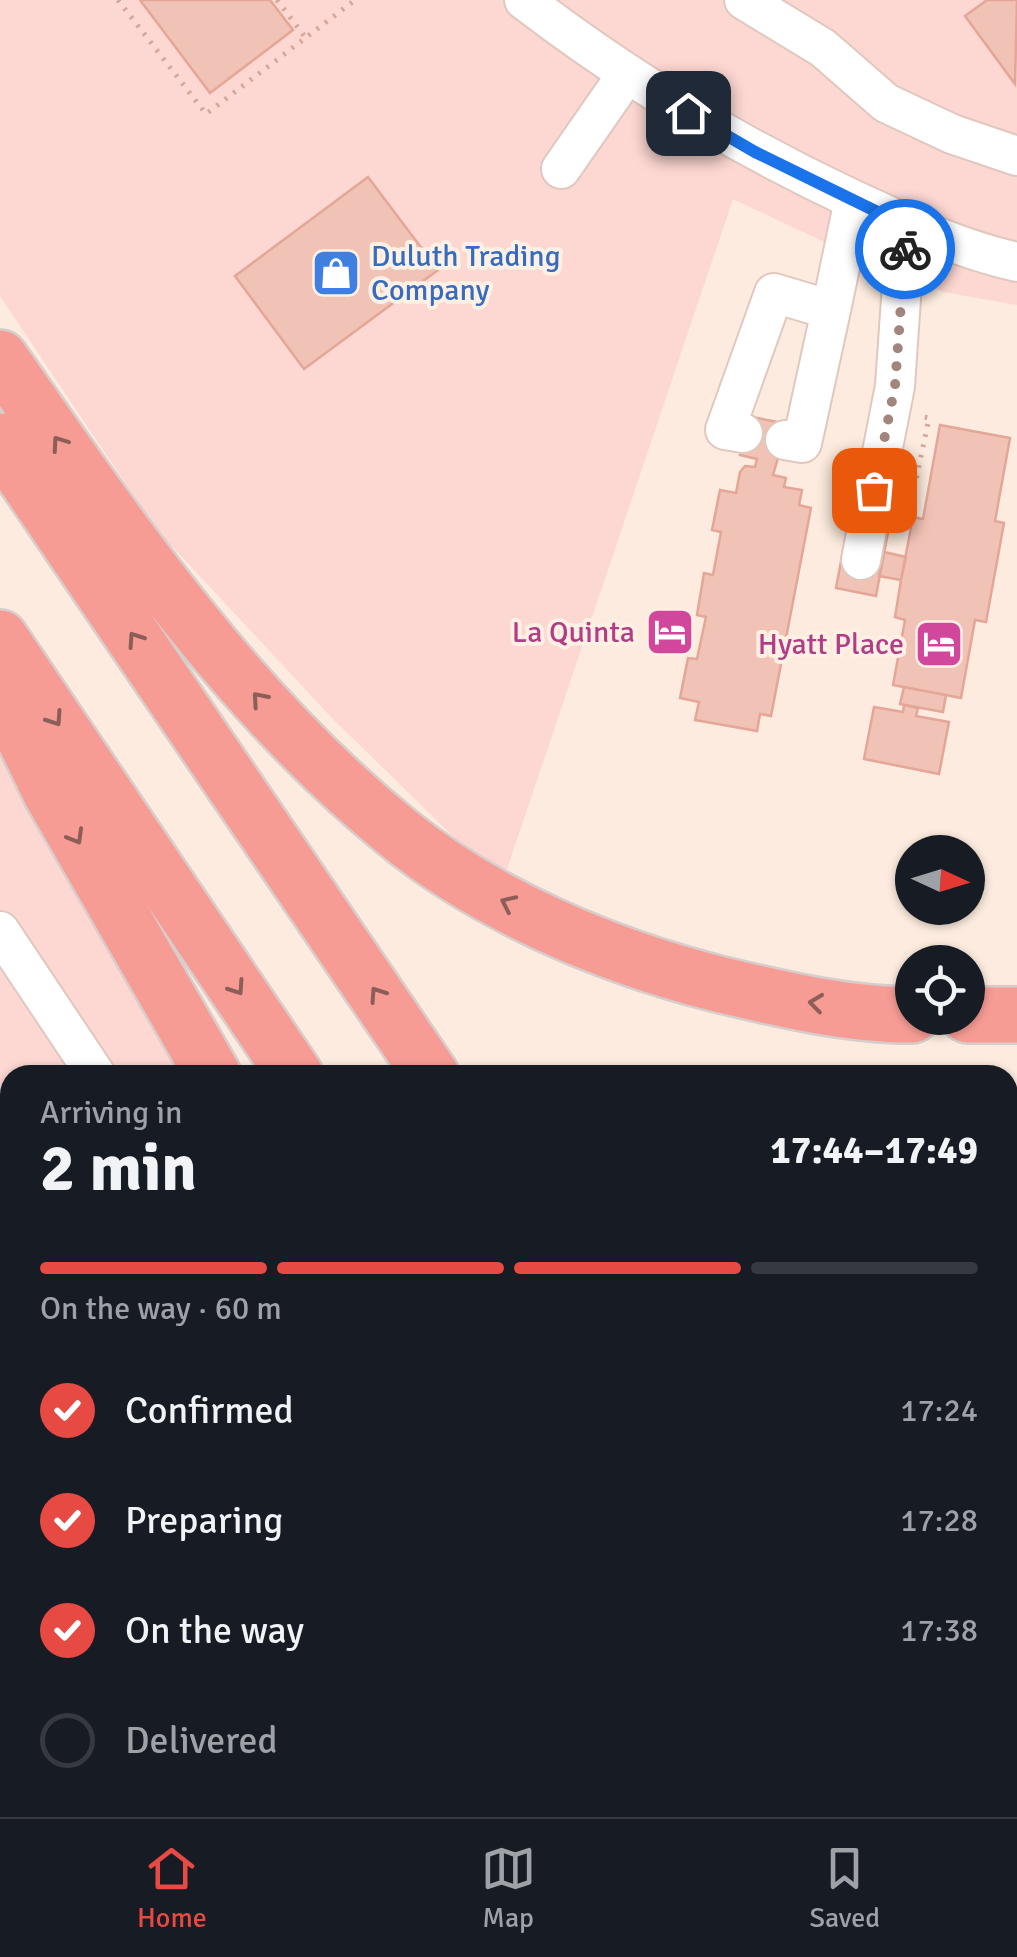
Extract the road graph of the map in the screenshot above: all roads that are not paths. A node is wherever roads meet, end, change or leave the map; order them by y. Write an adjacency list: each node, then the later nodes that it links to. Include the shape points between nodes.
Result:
1 (524, 0): 3 (street)
2 (744, 0): 4 (street, via 823,48 886,103)
3 (627, 74): 5 (street); 6 (street, via 755,152)
4 (1017, 156)
5 (561, 169)
6 (854, 200): 7 (street); 9 (street)
7 (906, 226): 8 (street); 14 (street, via 895,386)
8 (1017, 262)
9 (830, 310): 11 (street, via 774,293 725,430); 12 (street, via 802,443)
10 (0, 358): 18 (highway, one-way to 10, via 774,998 652,967 497,899 400,834 292,737 184,614)
11 (744, 433)
12 (784, 440)
13 (0, 441): 24 (highway, one-way to 13)
14 (861, 560)
15 (0, 638): 23 (highway, one-way to 23)
16 (0, 688): 22 (highway, one-way to 22, via 51,793)
17 (0, 931): 21 (street)
18 (895, 1012)
19 (985, 1014): 20 (highway)
20 (1017, 1014)
21 (89, 1065)
22 (207, 1065)
23 (288, 1065)
24 (425, 1065)

